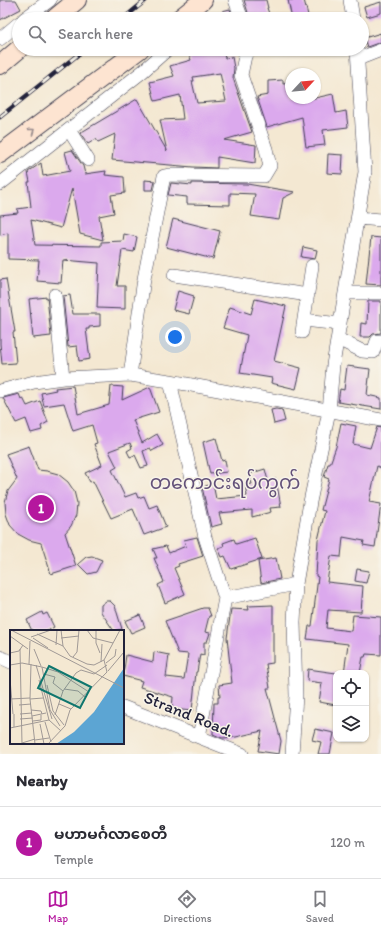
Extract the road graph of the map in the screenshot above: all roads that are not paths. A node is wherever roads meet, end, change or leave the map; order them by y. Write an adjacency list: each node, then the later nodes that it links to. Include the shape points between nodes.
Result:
1 (50, 0): 5 (street)
2 (77, 0): 6 (main road)
3 (235, 0): 7 (street)
4 (350, 0): 8 (street)
5 (35, 12)
6 (62, 12)
7 (239, 12)
8 (352, 12)
9 (12, 30): 10 (street)
10 (0, 39)
11 (381, 50): 12 (street)
12 (369, 52)
13 (12, 55): 18 (main road)
14 (131, 56): 20 (main road, one-way to 14)
15 (159, 56): 19 (street)
16 (246, 56): 34 (street, via 241,76 270,166 264,176 164,176 143,286)
17 (358, 56): 23 (street, via 365,172)
18 (0, 65)
19 (69, 130): 21 (street); 22 (street)
20 (0, 154)
21 (88, 160)
22 (0, 184)
23 (358, 218): 24 (street); 27 (street)
24 (381, 220)
25 (312, 266): 29 (street)
26 (174, 275): 29 (street)
27 (346, 293): 28 (street); 31 (street)
28 (381, 293)
29 (308, 295): 31 (street, via 303,326)
30 (55, 296): 35 (street)
31 (340, 324): 32 (street)
32 (338, 339): 33 (street, via 362,351 373,352 377,341); 38 (street)
33 (381, 341)
34 (130, 375): 35 (street); 36 (street)
35 (63, 378): 37 (street)
36 (170, 381): 38 (street); 41 (street, via 205,537)
37 (0, 391)
38 (329, 411): 39 (street); 40 (street)
39 (381, 420)
40 (296, 584): 41 (street); 47 (street, via 296,696)
41 (225, 598): 45 (street)
42 (0, 657): 43 (street)
43 (10, 662)
44 (124, 707): 45 (street, Strand Road.)
45 (198, 737): 46 (street, Strand Road.)
46 (242, 754)
47 (292, 754)

